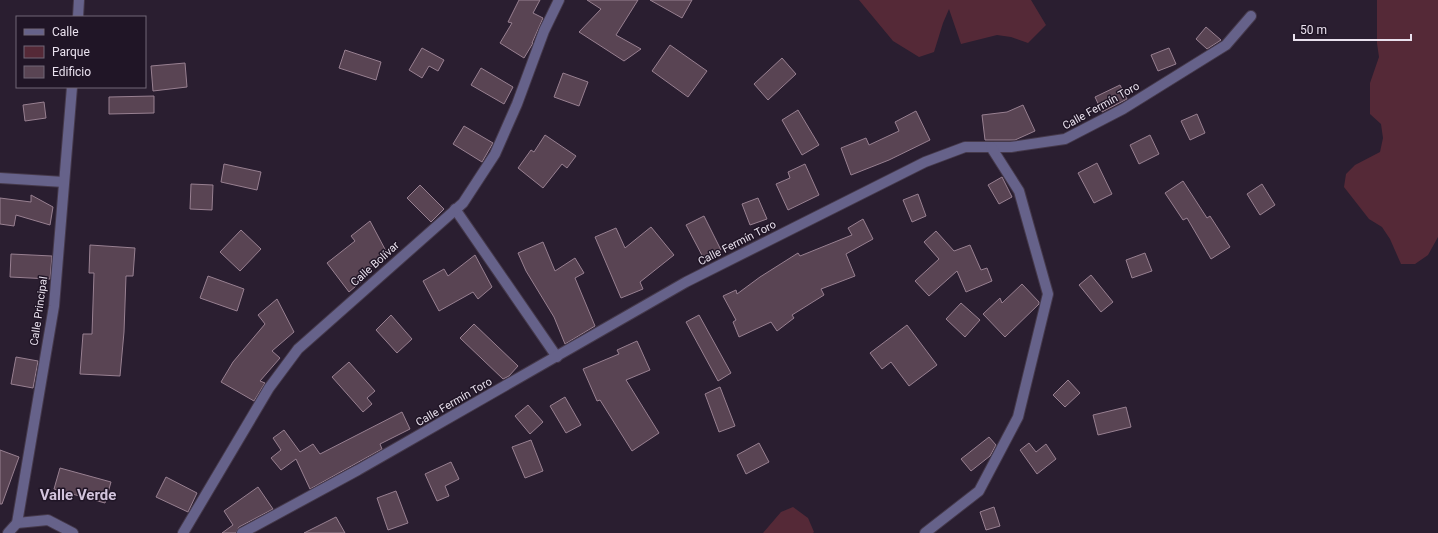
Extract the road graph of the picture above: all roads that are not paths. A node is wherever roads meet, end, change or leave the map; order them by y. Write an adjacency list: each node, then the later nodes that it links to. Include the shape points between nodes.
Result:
1 (79, 0): 3 (street)
2 (559, 0): 9 (street, Calle Bolívar, via 495,154 463,203)
3 (78, 16)
4 (1251, 16): 6 (street, Calle Fermín Toro, via 1226,45 1123,109 1065,139 1011,147)
5 (72, 88): 8 (street, Calle Principal)
6 (991, 147): 10 (street, Calle Fermín Toro, via 965,147 924,162 686,282); 16 (street, via 1019,192 1048,294 1018,418 980,491)
7 (0, 178): 8 (street)
8 (64, 182): 11 (street, Calle Principal, via 54,306)
9 (455, 209): 10 (street); 14 (street, Calle Bolívar, via 298,349 269,388)
10 (557, 356): 15 (street, Calle Fermín Toro)
11 (17, 523): 12 (street); 13 (street, via 48,520)
12 (8, 533)
13 (72, 533)
14 (183, 533)
15 (242, 533)
16 (925, 533)

